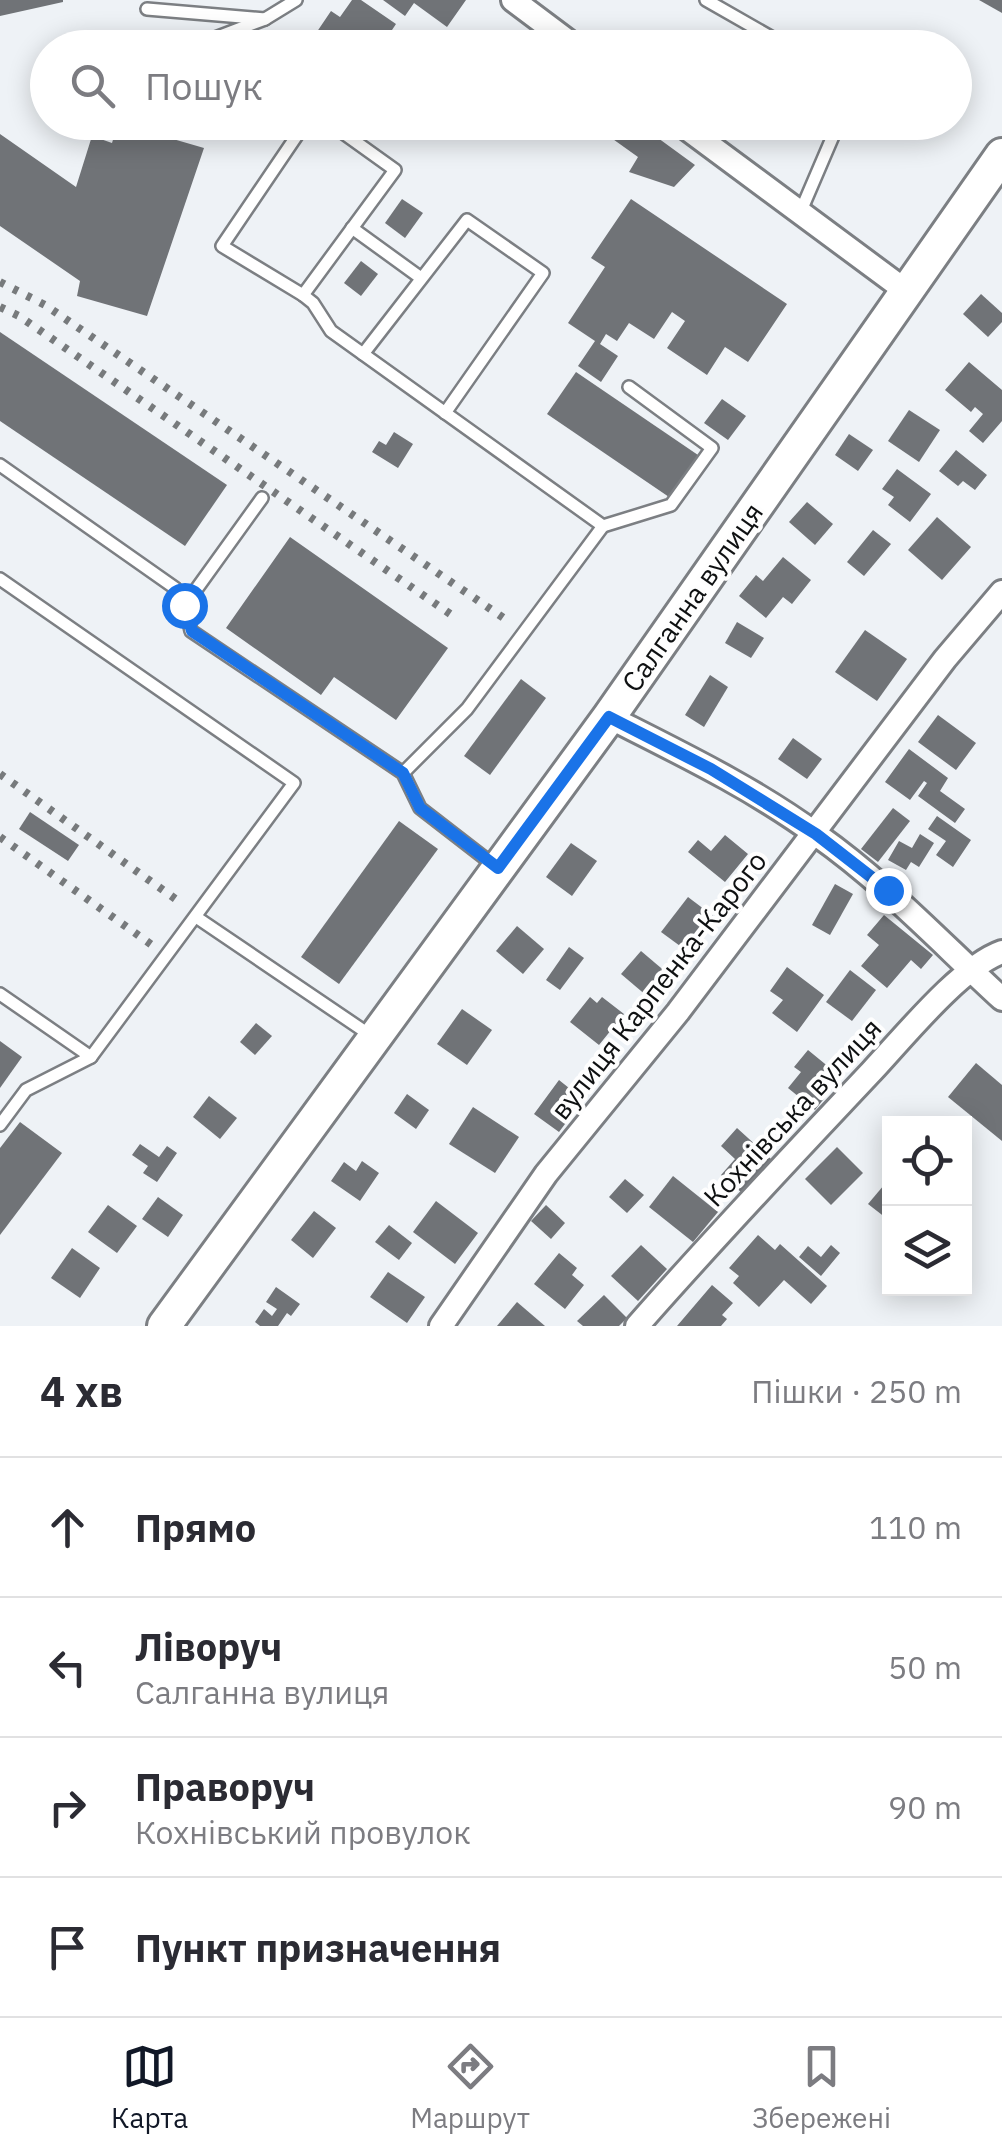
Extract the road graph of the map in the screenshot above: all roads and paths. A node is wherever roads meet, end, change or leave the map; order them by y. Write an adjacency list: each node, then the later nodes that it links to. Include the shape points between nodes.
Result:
1 (296, 0): 5 (lane)
2 (512, 0): 7 (street)
3 (706, 0): 8 (lane)
4 (147, 9): 5 (lane)
5 (265, 19): 6 (lane)
6 (236, 30)
7 (553, 30)
8 (758, 30)
9 (294, 140): 18 (lane, via 222,246)
10 (353, 140): 15 (lane, via 395,170)
11 (702, 140): 14 (street)
12 (831, 140): 14 (lane)
13 (1002, 155): 17 (street, Салганна вулиця)
14 (800, 213): 17 (street)
15 (352, 228): 16 (lane); 18 (lane)
16 (421, 278): 19 (lane); 21 (lane, via 467,220 543,272)
17 (906, 290): 28 (street, Салганна вулиця)
18 (303, 295): 19 (lane, via 331,331)
19 (363, 354): 21 (lane)
20 (629, 387): 24 (lane, via 712,448 671,504)
21 (445, 413): 24 (lane)
22 (0, 465): 27 (lane, via 175,588)
23 (262, 498): 27 (lane)
24 (603, 526): 29 (lane, via 467,709)
25 (0, 579): 32 (lane, via 294,783)
26 (1002, 592): 30 (street, вулиця Карпенка-Карого)
27 (184, 605): 29 (lane, via 192,631)
28 (609, 717): 30 (street); 31 (street, Салганна вулиця)
29 (403, 773): 31 (lane, via 420,808)
30 (816, 834): 34 (street, via 888,890); 41 (street, вулиця Карпенка-Карого, via 546,1174)
31 (498, 868): 37 (street, Салганна вулиця)
32 (196, 917): 37 (lane); 38 (lane)
33 (1002, 952): 34 (street, Кохнівська вулиця)
34 (970, 970): 36 (street); 42 (street, Кохнівська вулиця)
35 (0, 994): 38 (lane)
36 (1002, 999)
37 (374, 1038): 40 (street, Салганна вулиця)
38 (90, 1057): 39 (lane, via 26,1090)
39 (0, 1125)
40 (164, 1326)
41 (440, 1326)
42 (637, 1326)

